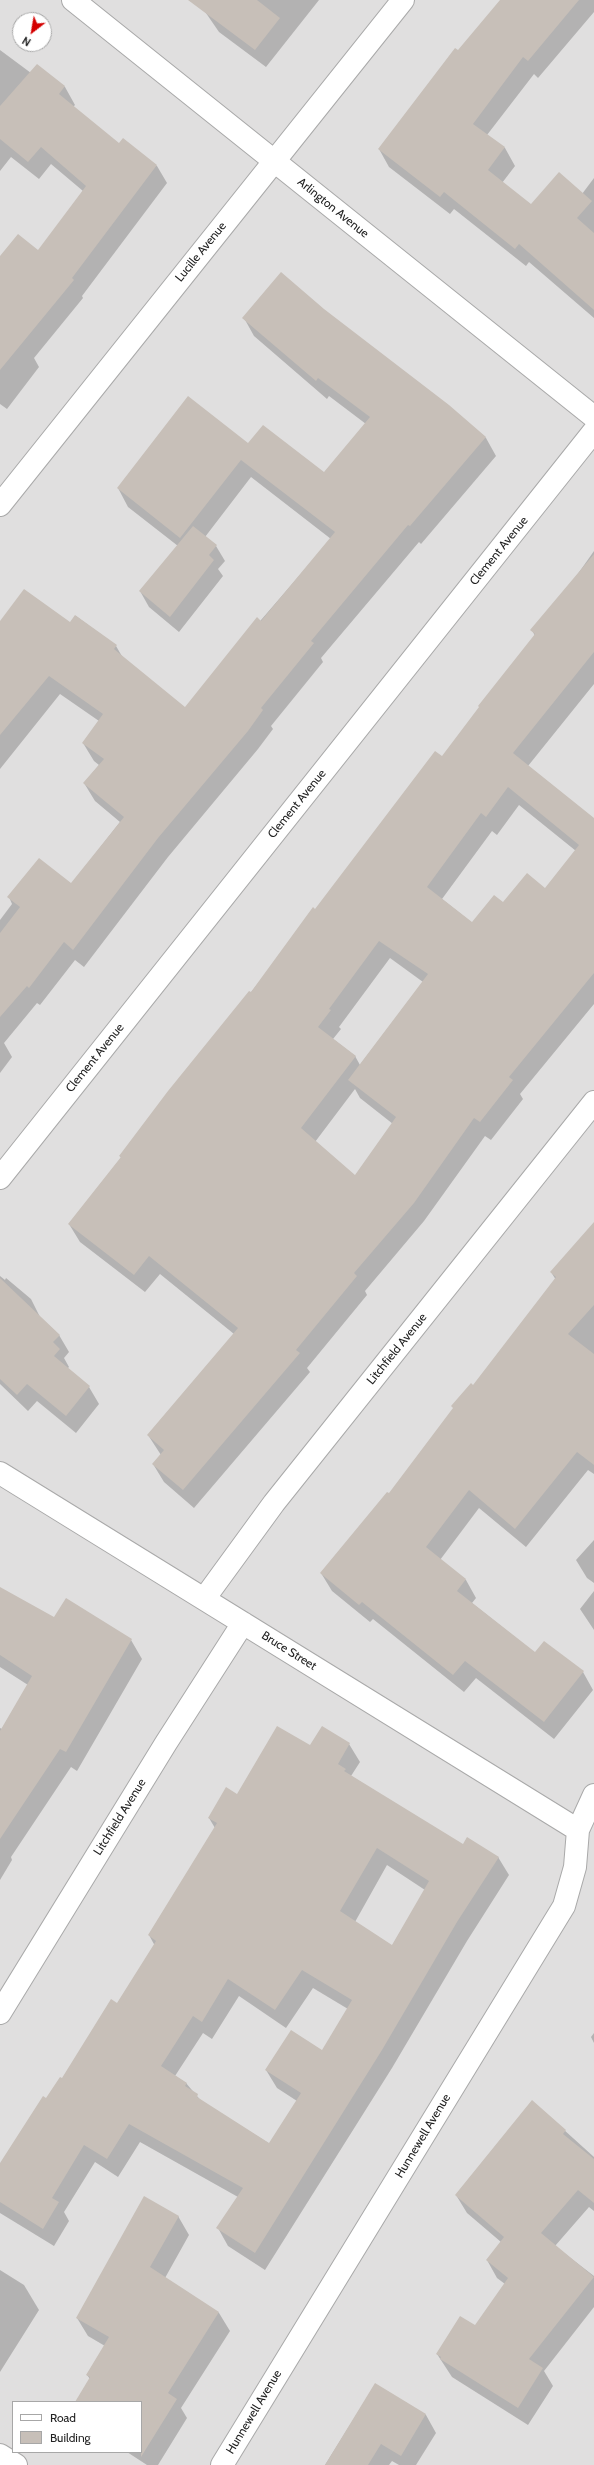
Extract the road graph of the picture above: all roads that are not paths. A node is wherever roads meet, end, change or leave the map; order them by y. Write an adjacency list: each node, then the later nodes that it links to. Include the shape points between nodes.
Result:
1 (72, 0): 3 (street, Arlington Avenue)
2 (403, 0): 3 (street, Lucille Avenue)
3 (274, 161): 4 (street, Arlington Avenue); 6 (street, Lucille Avenue)
4 (594, 417)
5 (594, 431): 8 (street, Clement Avenue)
6 (0, 505)
7 (594, 1102): 10 (street, Litchfield Avenue, via 274,1503)
8 (0, 1178)
9 (0, 1473): 10 (street, Bruce Street)
10 (204, 1599): 11 (street, Bruce Street)
11 (243, 1623): 13 (street, Bruce Street); 14 (street, Litchfield Avenue)
12 (594, 1795): 13 (street, Hunnewell Avenue)
13 (578, 1830): 17 (street, Hunnewell Avenue, via 575,1867 564,1906)
14 (0, 2013)
15 (0, 2455): 16 (street)
16 (16, 2465)
17 (222, 2465)

